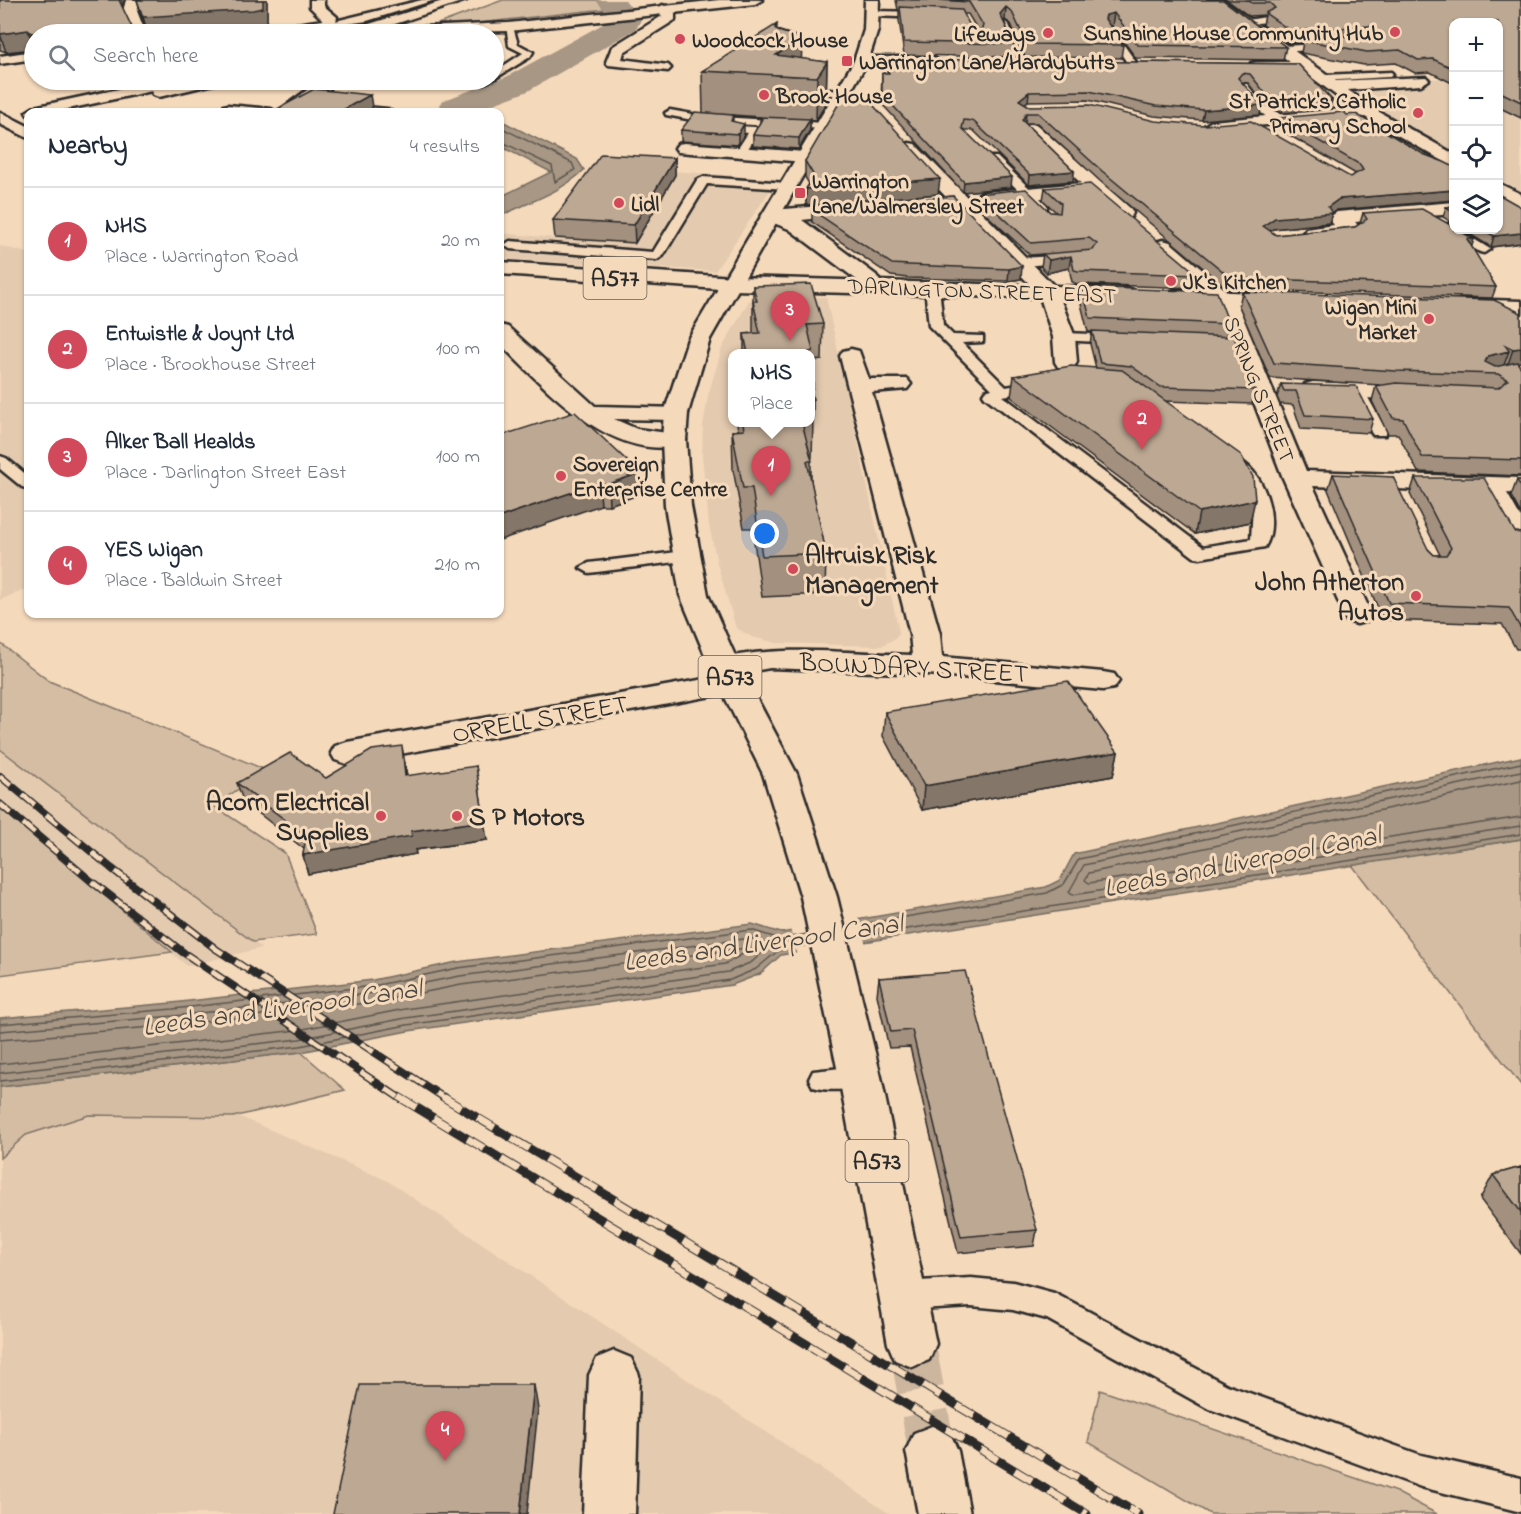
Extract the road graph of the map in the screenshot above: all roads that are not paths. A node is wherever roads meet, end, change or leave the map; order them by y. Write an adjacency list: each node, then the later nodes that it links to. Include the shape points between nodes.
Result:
1 (133, 0): 16 (main road)
2 (317, 0): 17 (main road, via 317,7 331,19)
3 (421, 0): 12 (lane)
4 (431, 0): 12 (lane)
5 (750, 0): 6 (main road); 8 (main road)
6 (755, 0)
7 (1215, 0): 15 (main road)
8 (731, 1): 11 (main road)
9 (467, 2): 18 (main road); 19 (main road)
10 (872, 7): 13 (lane); 28 (main road, A573)
11 (663, 9): 22 (main road); 37 (main road, via 670,18 617,50 613,62)
12 (390, 12): 17 (lane)
13 (935, 15)
14 (1266, 20): 15 (lane)
15 (1245, 21): 25 (main road)
16 (134, 24)
17 (327, 24)
18 (388, 24)
19 (410, 24)
20 (1005, 25): 31 (lane)
21 (504, 27): 22 (main road)
22 (508, 27): 38 (lane, via 514,46 528,52)
23 (1109, 30): 33 (lane)
24 (1337, 44): 25 (lane)
25 (1284, 49): 36 (main road)
26 (24, 56): 27 (main road)
27 (0, 60)
28 (861, 61): 29 (main road); 47 (main road, A573)
29 (948, 61)
30 (1002, 62): 31 (main road)
31 (1029, 62)
32 (1113, 64): 33 (main road)
33 (1132, 65): 34 (main road)
34 (1149, 65)
35 (1244, 66): 36 (main road)
36 (1309, 67): 42 (main road)
37 (663, 68)
38 (504, 70)
39 (799, 74): 47 (lane, via 819,79 816,91)
40 (1388, 74): 42 (lane)
41 (1421, 80): 42 (main road)
42 (1328, 82): 57 (main road)
43 (1244, 86): 59 (lane, via 1258,106)
44 (134, 90): 52 (main road)
45 (169, 90): 53 (main road)
46 (321, 90): 49 (main road)
47 (842, 93): 48 (main road); 62 (main road, A573)
48 (860, 96)
49 (301, 103): 50 (lane); 54 (main road)
50 (324, 105)
51 (336, 107): 55 (lane)
52 (52, 108)
53 (90, 108)
54 (292, 108)
55 (346, 108)
56 (670, 112): 62 (lane, via 703,119)
57 (1368, 112): 59 (main road); 72 (main road)
58 (24, 118): 64 (main road)
59 (1283, 120): 60 (main road)
60 (1254, 123): 63 (main road); 67 (main road)
61 (703, 126): 70 (lane, via 755,130)
62 (824, 126): 71 (main road, A573)
63 (1191, 126)
64 (13, 129)
65 (1031, 129): 74 (main road, SPRING STREET)
66 (901, 139): 77 (main road)
67 (1282, 140)
68 (684, 148): 70 (main road)
69 (983, 149): 76 (lane)
70 (740, 153): 71 (main road)
71 (805, 157): 73 (main road, A573)
72 (1449, 159)
73 (787, 186): 84 (main road, A573); 87 (lane, via 703,180 657,256)
74 (1093, 187): 76 (main road); 96 (main road, SPRING STREET)
75 (1503, 191): 79 (main road)
76 (1029, 194): 77 (main road); 85 (lane)
77 (957, 200): 78 (main road); 90 (main road)
78 (935, 202)
79 (1521, 204): 80 (main road)
80 (1503, 206)
81 (870, 208): 84 (main road)
82 (1449, 208): 83 (main road)
83 (1416, 210): 86 (main road, via 1337,218 1352,229); 88 (lane)
84 (776, 216): 92 (main road, A573); 93 (main road, via 796,225 869,279)
85 (1054, 220)
86 (1296, 235)
87 (510, 245)
88 (1484, 249)
89 (1088, 257): 90 (lane)
90 (1022, 262): 95 (main road)
91 (504, 268): 92 (main road, A577)
92 (731, 285): 93 (main road, DARLINGTON STREET EAST / A577); 115 (main road, A573, via 699,339)
93 (873, 286): 94 (main road, DARLINGTON STREET EAST / A577)
94 (932, 287): 95 (main road, DARLINGTON STREET EAST / A577); 104 (lane, via 936,326)
95 (1049, 292): 96 (main road, DARLINGTON STREET EAST / A577); 103 (main road)
96 (1224, 298): 97 (main road, DARLINGTON STREET EAST / A577); 111 (main road, SPRING STREET, via 1234,343)
97 (1306, 300)
98 (1445, 305): 99 (main road)
99 (1496, 306): 100 (main road); 101 (main road)
100 (1521, 307)
101 (1521, 322)
102 (504, 336): 115 (main road, via 576,413 637,436)
103 (1064, 337): 106 (lane); 108 (main road)
104 (948, 339): 105 (lane); 113 (lane)
105 (978, 339)
106 (1131, 339)
107 (851, 357): 110 (main road)
108 (1064, 374): 113 (lane)
109 (899, 384): 110 (main road)
110 (859, 386): 127 (main road, via 925,634)
111 (1278, 388): 112 (main road); 119 (main road, SPRING STREET)
112 (1358, 391): 114 (main road); 116 (lane)
113 (1003, 392): 117 (lane, via 990,394 1200,553 1259,543 1262,501 1257,486)
114 (1388, 392)
115 (675, 427): 124 (main road, A573, via 678,506)
116 (1379, 432)
117 (1216, 451)
118 (0, 461): 120 (lane)
119 (1296, 478): 121 (main road, via 1397,488); 126 (main road, SPRING STREET)
120 (24, 481)
121 (1488, 485): 122 (main road); 123 (main road)
122 (1521, 486)
123 (1521, 541)
124 (685, 556): 125 (lane); 128 (main road, A573, via 694,595)
125 (589, 568)
126 (1357, 615)
127 (928, 665): 128 (main road, BOUNDARY STREET, via 770,659); 129 (main road, BOUNDARY STREET)
128 (729, 675): 130 (main road, ORRELL STREET); 131 (main road, A573, via 780,774 821,905 839,978 841,1078)
129 (1103, 681)
130 (347, 753)
131 (902, 1296): 132 (main road, A573); 135 (lane, via 972,1292 1013,1296 1054,1307 1218,1396 1420,1471)
132 (912, 1344)
133 (614, 1375): 136 (main road)
134 (932, 1450): 137 (main road)
135 (1521, 1495)
136 (609, 1514)
137 (944, 1514)

